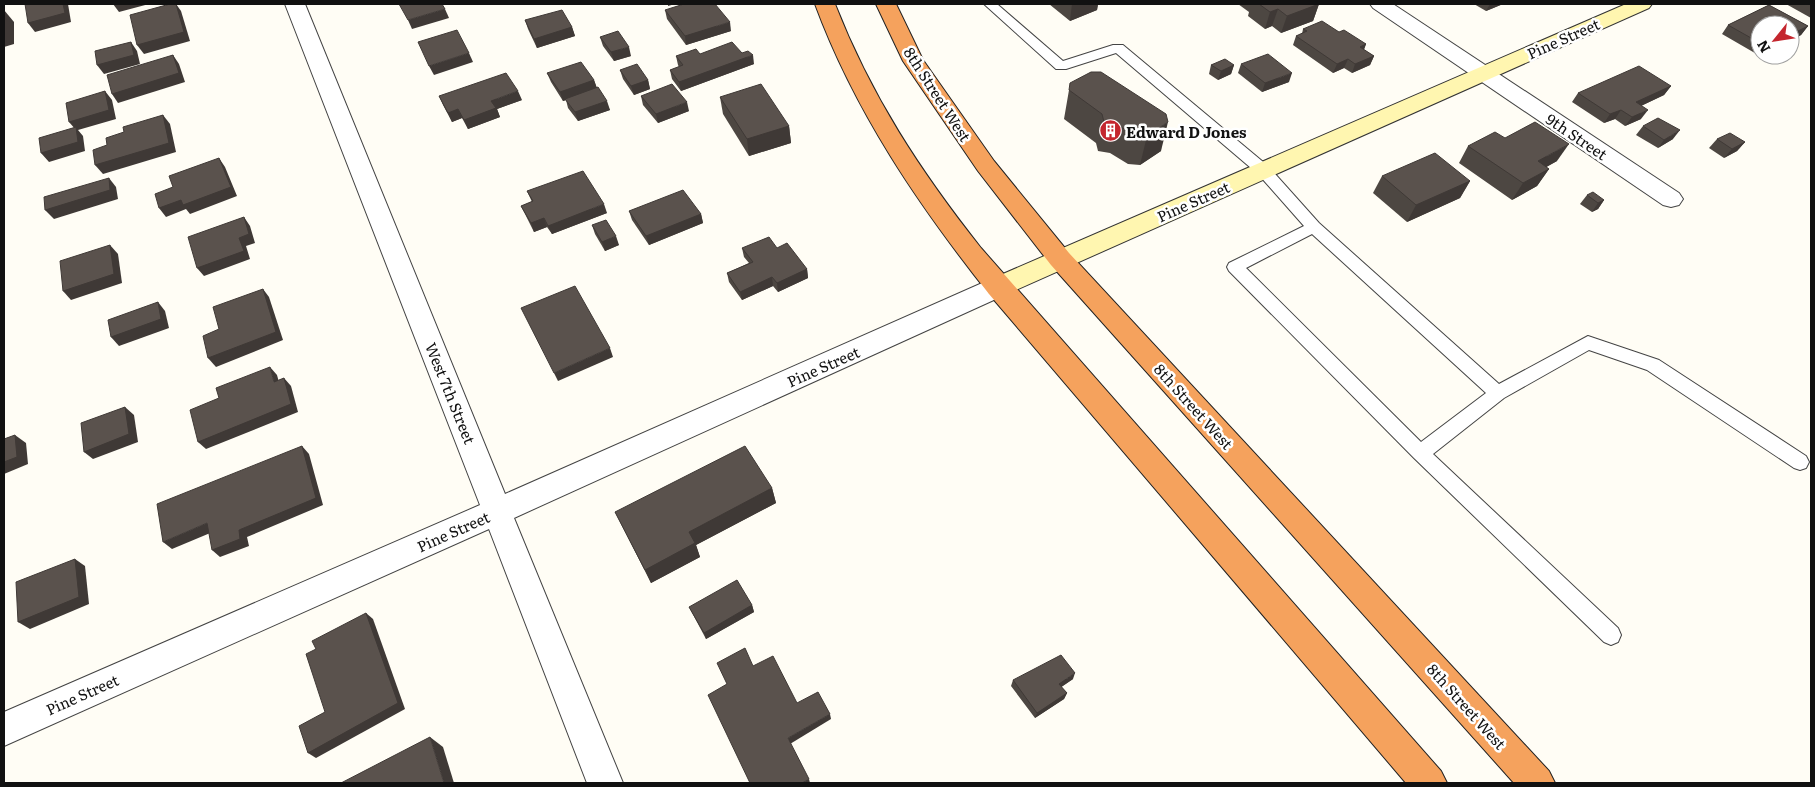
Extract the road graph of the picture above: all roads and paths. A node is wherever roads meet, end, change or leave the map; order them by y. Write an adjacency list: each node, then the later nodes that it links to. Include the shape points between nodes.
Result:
1 (294, 4): 16 (street, West 7th Street)
2 (825, 4): 12 (highway, via 851,67 893,146 940,216)
3 (886, 4): 11 (highway, 8th Street West, via 913,61 986,166)
4 (990, 4): 8 (lane, via 1061,66 1118,48)
5 (1380, 4): 7 (street, 9th Street)
6 (1642, 4): 7 (street, Pine Street)
7 (1484, 73): 8 (street, Pine Street); 9 (street, 9th Street)
8 (1263, 170): 10 (lane); 11 (street, Pine Street)
9 (1671, 199)
10 (1314, 226): 13 (lane); 14 (lane, via 1235,266)
11 (1060, 259): 12 (street, Pine Street); 21 (highway, 8th Street West)
12 (998, 287): 16 (street, Pine Street); 20 (highway)
13 (1498, 393): 14 (lane); 15 (lane, via 1588,343 1653,365)
14 (1420, 453): 17 (lane)
15 (1800, 462)
16 (498, 511): 18 (street, Pine Street); 19 (street, West 7th Street)
17 (1611, 635)
18 (4, 729)
19 (605, 783)
20 (1429, 783)
21 (1537, 783)

